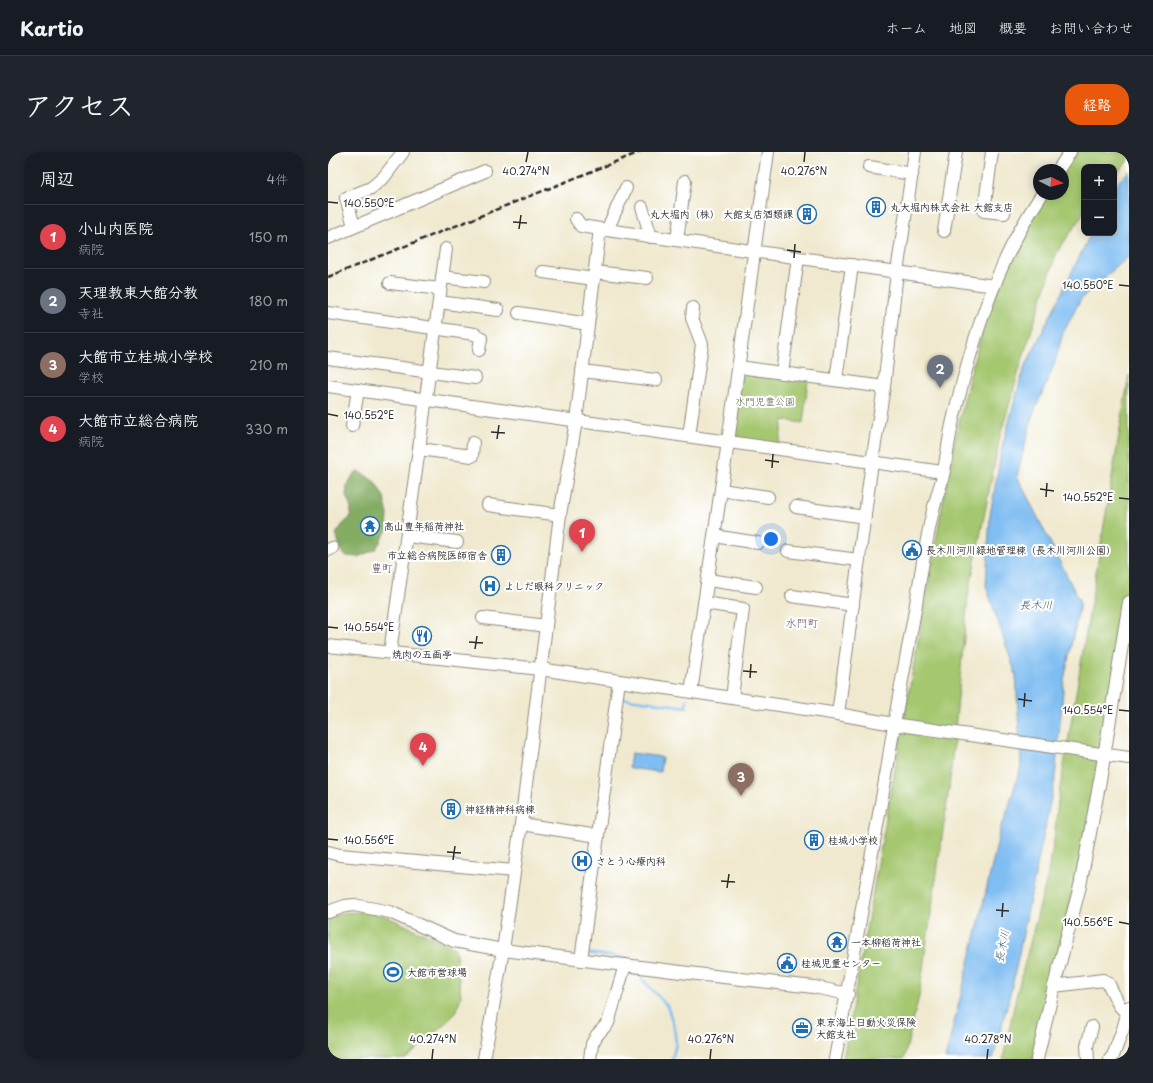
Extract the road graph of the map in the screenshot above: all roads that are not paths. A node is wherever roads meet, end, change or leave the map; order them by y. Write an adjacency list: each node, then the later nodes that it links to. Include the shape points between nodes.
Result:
1 (402, 152): 17 (street, via 384,177 371,188 346,198)
2 (768, 152): 24 (street)
3 (915, 152): 10 (street)
4 (956, 152): 19 (street)
5 (992, 152): 15 (street, via 984,211)
6 (1068, 154): 7 (street)
7 (1062, 164)
8 (869, 167): 10 (street)
9 (485, 170): 17 (street)
10 (912, 174): 28 (street)
11 (685, 181): 22 (street)
12 (626, 188): 18 (street)
13 (1038, 200): 34 (street, via 1029,213)
14 (642, 207): 20 (street)
15 (1004, 213)
16 (576, 219): 18 (street, via 581,226)
17 (354, 226): 21 (street)
18 (604, 230): 20 (street); 29 (street)
19 (944, 231)
20 (651, 237): 22 (street)
21 (328, 238)
22 (677, 240): 24 (street)
23 (446, 249): 31 (street)
24 (754, 252): 25 (street); 44 (street)
25 (798, 258): 26 (street); 47 (street)
26 (852, 265): 28 (street); 50 (street)
27 (543, 272): 29 (street)
28 (897, 272): 34 (street); 52 (street)
29 (594, 275): 30 (street); 40 (street)
30 (646, 278)
31 (441, 282): 32 (street); 33 (street); 35 (street)
32 (484, 282)
33 (390, 283)
34 (994, 286): 62 (street, via 972,349)
35 (438, 302): 37 (street); 41 (street)
36 (693, 308): 57 (street, via 692,318 702,344)
37 (498, 310)
38 (328, 313): 41 (street)
39 (519, 313): 40 (street)
40 (588, 324): 45 (street)
41 (435, 329): 42 (street, via 475,334 481,338); 46 (street)
42 (479, 350)
43 (328, 358): 46 (street)
44 (739, 367): 47 (street); 58 (street)
45 (582, 371): 49 (street); 55 (street)
46 (430, 372): 48 (street); 54 (street)
47 (782, 373): 50 (street)
48 (475, 378)
49 (656, 380)
50 (836, 380): 52 (street)
51 (328, 386): 53 (street)
52 (884, 387): 61 (street)
53 (358, 390): 54 (street); 56 (street)
54 (426, 400): 55 (street); 60 (street)
55 (576, 420): 57 (street); 67 (street)
56 (352, 426)
57 (689, 436): 58 (street)
58 (728, 442): 61 (street); 63 (street)
59 (473, 443): 60 (street, via 472,456)
60 (419, 450): 69 (street)
61 (872, 462): 62 (street); 68 (street)
62 (943, 472): 90 (street, via 932,515)
63 (721, 490): 64 (street); 70 (street)
64 (768, 497)
65 (488, 505): 67 (street)
66 (796, 507): 68 (street)
67 (560, 515): 82 (street)
68 (865, 517): 74 (street)
69 (406, 536): 71 (street); 84 (street)
70 (714, 536): 72 (street); 75 (street)
71 (457, 542)
72 (758, 543)
73 (788, 551): 74 (street)
74 (859, 560): 80 (street)
75 (708, 580): 76 (street); 79 (street)
76 (756, 587)
77 (792, 596): 80 (street)
78 (1129, 602): 91 (street)
79 (704, 603): 87 (street); 88 (street, via 743,609)
80 (853, 605): 89 (street)
81 (483, 618): 82 (street)
82 (546, 626): 85 (street)
83 (328, 646): 84 (street)
84 (390, 652): 85 (street)
85 (540, 669): 86 (street); 93 (street)
86 (619, 681): 87 (street); 94 (street)
87 (691, 692): 88 (street)
88 (732, 698): 89 (street)
89 (838, 714): 90 (street)
90 (896, 724): 91 (street); 102 (street)
91 (1104, 755): 92 (street); 101 (street, via 1080,886)
92 (1129, 758)
93 (521, 824): 94 (street); 96 (street)
94 (598, 836): 99 (street)
95 (328, 852): 96 (street)
96 (514, 871): 98 (street)
97 (328, 912): 98 (street, via 354,905 390,912 454,940)
98 (503, 950): 99 (street); 105 (street)
99 (581, 960): 100 (street)
100 (624, 965): 102 (street, via 814,987); 106 (street, via 608,1023 592,1044)
101 (1054, 986): 103 (street, via 1103,980 1108,983 1119,1005); 108 (street)
102 (848, 994): 107 (street)
103 (1128, 1009): 110 (street, via 1116,1049)
104 (1092, 1027): 109 (street, via 1087,1046)
105 (484, 1059)
106 (590, 1059)
107 (835, 1059)
108 (1037, 1059)
109 (1088, 1059)
110 (1110, 1059)

